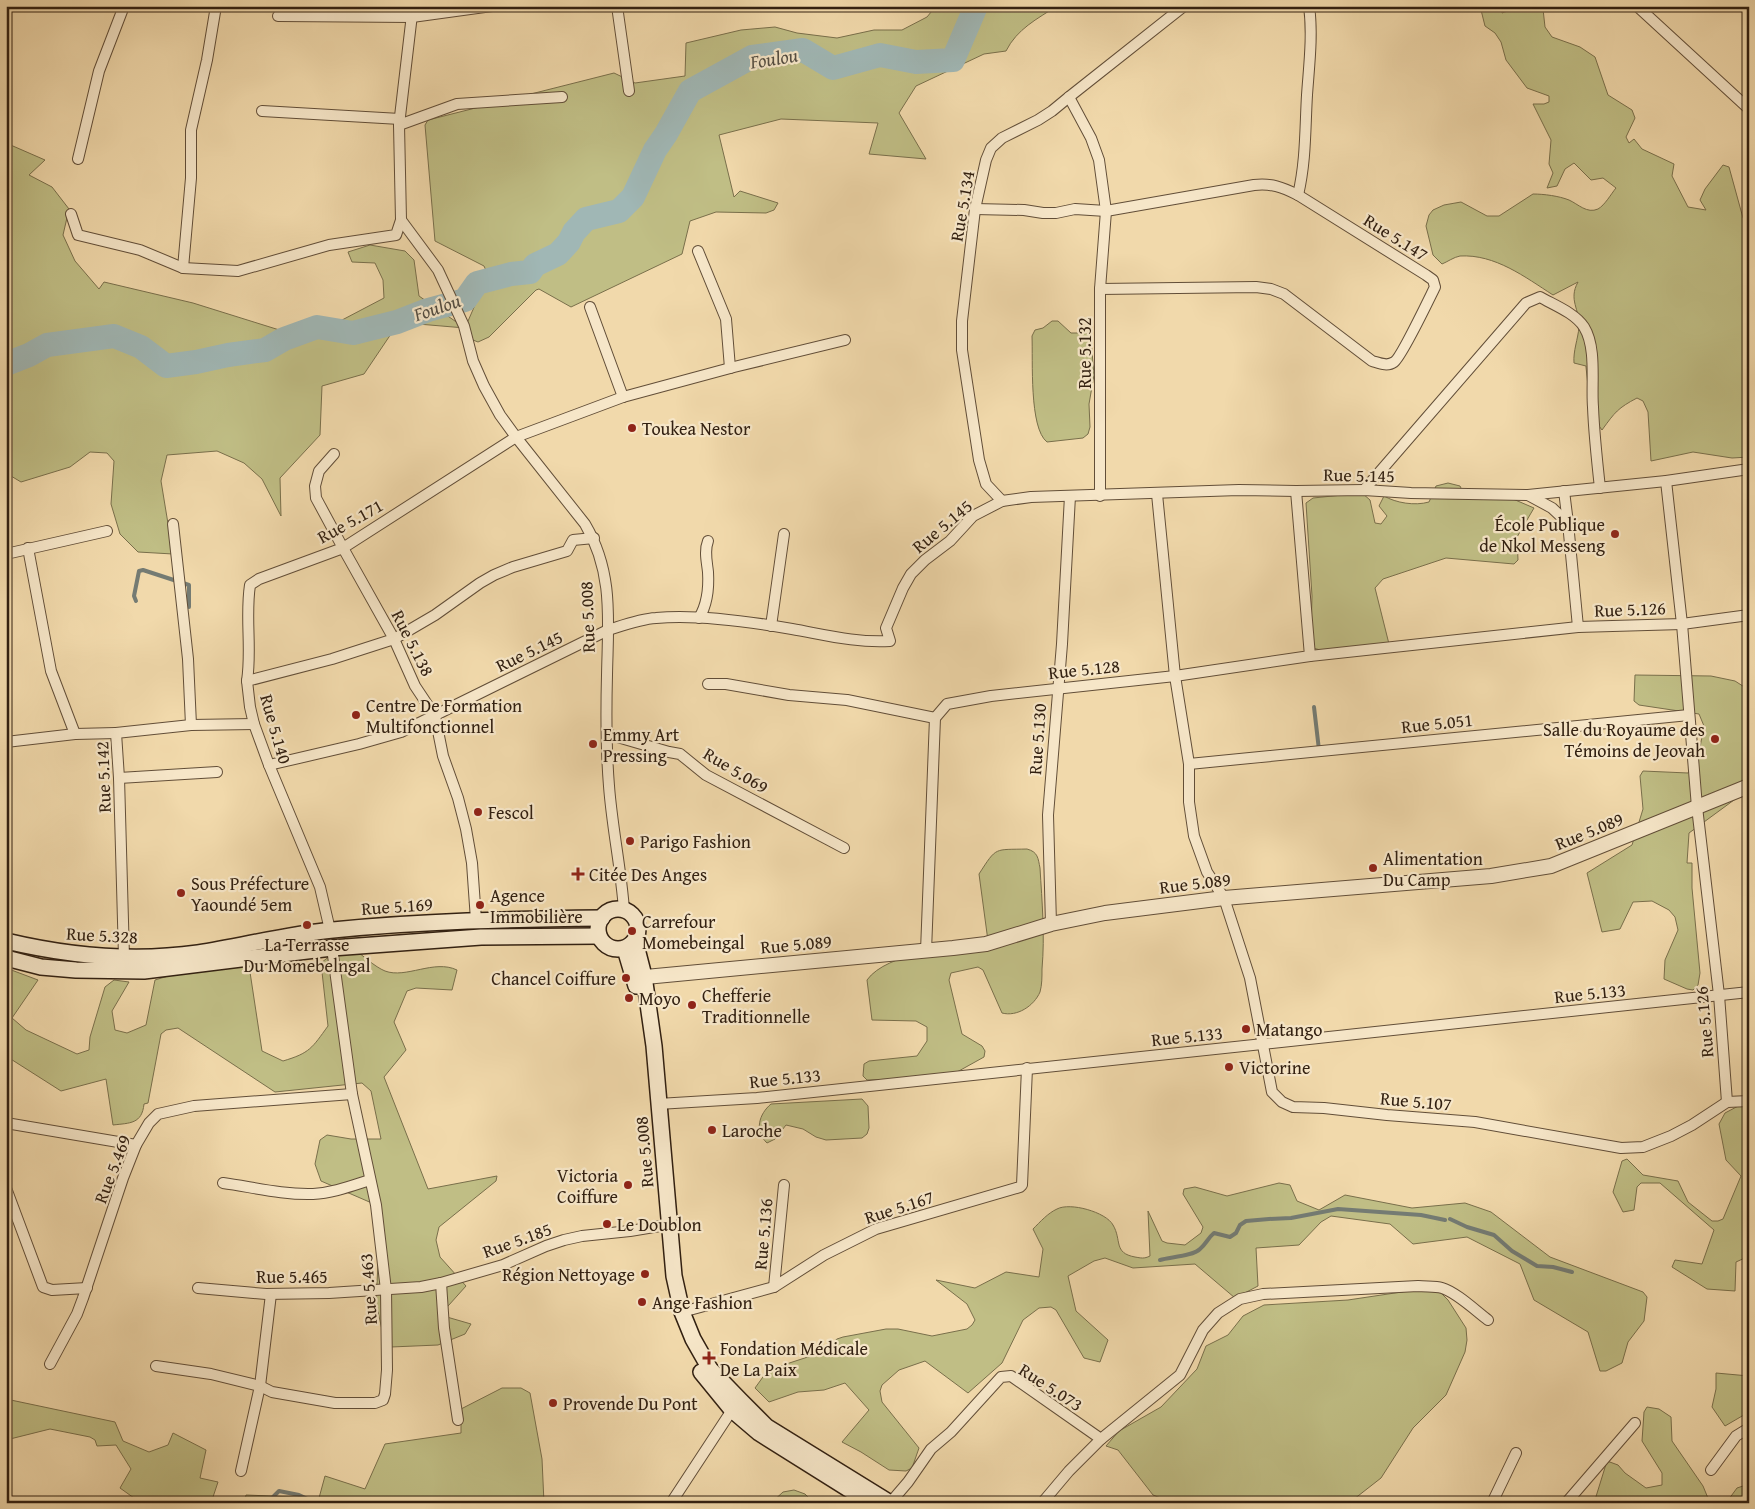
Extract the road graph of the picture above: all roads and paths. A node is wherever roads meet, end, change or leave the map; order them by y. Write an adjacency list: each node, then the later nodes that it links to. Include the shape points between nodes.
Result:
1 (124, 6): 17 (street, via 99,71)
2 (216, 6): 24 (street, via 191,130 191,178)
3 (413, 6): 10 (street)
4 (492, 6): 10 (street)
5 (617, 6): 11 (street)
6 (1184, 6): 12 (street, Rue 5.134)
7 (1309, 6): 18 (street, via 1306,145)
8 (1637, 6): 14 (street)
9 (278, 16): 10 (street)
10 (412, 17): 16 (street)
11 (629, 91)
12 (1069, 96): 19 (street, Rue 5.134, via 1045,116 1002,138 991,148); 20 (street, Rue 5.132, via 1099,160)
13 (562, 97): 16 (street, via 457,104)
14 (1749, 109)
15 (262, 111): 16 (street)
16 (399, 122): 22 (street)
17 (78, 160)
18 (1298, 195): 20 (street, Rue 5.147, via 1266,184); 25 (street, Rue 5.147, via 1433,280 1435,287 1395,362 1383,365 1372,361 1284,294 1271,289)
19 (975, 208): 20 (street, Rue 5.147, via 1043,213 1075,209); 42 (street, Rue 5.134, via 962,321 962,350 979,460 986,484)
20 (1106, 211): 25 (street, Rue 5.132)
21 (71, 214): 24 (street, via 78,235 140,250)
22 (401, 220): 24 (street, via 396,235 329,246 238,272); 30 (street, Rue 5.008, via 438,270 464,326 473,361 484,386)
23 (698, 251): 28 (street, via 726,319)
24 (183, 268)
25 (1100, 289): 41 (street, Rue 5.132)
26 (590, 308): 29 (street)
27 (845, 340): 28 (street, Rue 5.171)
28 (730, 368): 29 (street, Rue 5.171)
29 (623, 397): 30 (street, Rue 5.171)
30 (516, 437): 47 (street, Rue 5.008); 50 (street, Rue 5.171)
31 (334, 454): 50 (street, Rue 5.138, via 319,471 316,498)
32 (1749, 469): 33 (street, Rue 5.145)
33 (1666, 481): 34 (street, Rue 5.145); 54 (street)
34 (1600, 488): 35 (street, via 1590,341 1584,327 1573,316 1540,297 1526,303); 37 (street, Rue 5.145)
35 (1364, 490): 36 (street, Rue 5.145); 39 (street, Rue 5.145)
36 (1296, 491): 38 (street, Rue 5.145); 59 (street)
37 (1564, 491): 39 (street, Rue 5.145); 43 (street)
38 (1157, 494): 41 (street, Rue 5.145); 60 (street, Rue 5.107)
39 (1528, 494): 43 (street, via 1552,508)
40 (1070, 496): 41 (street, Rue 5.145); 42 (street, Rue 5.145); 63 (street, Rue 5.130)
41 (1100, 496)
42 (1002, 501): 55 (street, Rue 5.145, via 973,516 950,541 911,574 886,628 890,641 866,642)
43 (1568, 523): 56 (street)
44 (173, 524): 68 (street, via 188,659)
45 (108, 531): 49 (street)
46 (784, 534): 55 (street)
47 (594, 538): 57 (street, Rue 5.008, via 608,597); 58 (street, Rue 5.140, via 573,540 568,551 494,575)
48 (708, 541): 53 (street, via 705,548 707,599)
49 (28, 548): 51 (street); 70 (street, via 51,671)
50 (342, 548): 58 (street, Rue 5.138); 61 (street, Rue 5.171, via 259,579 250,586)
51 (6, 554)
52 (1749, 615): 54 (street)
53 (699, 618): 55 (street, Rue 5.145); 57 (street, Rue 5.145, via 657,618)
54 (1682, 624): 56 (street, Rue 5.126); 64 (street, Rue 5.126)
55 (771, 626)
56 (1578, 628): 59 (street, Rue 5.126)
57 (608, 630): 65 (street, Rue 5.145); 71 (street, Rue 5.008)
58 (394, 638): 61 (street, Rue 5.140, via 332,659); 65 (street, Rue 5.138, via 416,686)
59 (1310, 656): 60 (street, Rue 5.128)
60 (1175, 676): 63 (street, Rue 5.128); 73 (street, Rue 5.107)
61 (247, 681): 67 (street, Rue 5.140)
62 (708, 684): 66 (street, via 847,700)
63 (1058, 687): 66 (street, Rue 5.128, via 947,704); 84 (street, Rue 5.130, via 1048,815)
64 (1689, 714): 73 (street, Rue 5.051); 78 (street, Rue 5.126)
65 (435, 716): 74 (street, Rue 5.145, via 401,732); 83 (street, Rue 5.138, via 443,756 466,829)
66 (935, 718): 90 (street)
67 (254, 724): 68 (street, Rue 5.142); 74 (street, Rue 5.140)
68 (191, 725): 69 (street, Rue 5.142)
69 (116, 733): 70 (street); 76 (street, Rue 5.142)
70 (75, 734): 72 (street)
71 (607, 734): 79 (street, Rue 5.069, via 680,754 706,775); 81 (street, Rue 5.008, via 609,786)
72 (6, 742)
73 (1189, 764): 80 (street, Rue 5.107, via 1189,802 1194,836 1208,872)
74 (269, 765): 85 (street, Rue 5.140, via 320,887)
75 (217, 772): 76 (street)
76 (120, 778): 91 (street, Rue 5.142)
77 (1749, 786): 78 (street, Rue 5.089)
78 (1697, 807): 80 (street, Rue 5.089, via 1552,866 1491,876); 96 (street, Rue 5.126)
79 (844, 848)
80 (1224, 898): 84 (street, Rue 5.089, via 1105,913); 97 (street, Rue 5.107, via 1250,978)
81 (624, 910): 82 (main road, via 612,910); 88 (main road, via 630,913 639,929)
82 (602, 918): 83 (main road, Rue 5.169); 86 (main road)
83 (476, 920): 85 (main road, Rue 5.169)
84 (1051, 924): 90 (street, Rue 5.089, via 986,944)
85 (330, 930): 93 (main road, Rue 5.169)
86 (599, 936): 88 (main road, via 607,946 619,950); 89 (main road, via 481,937)
87 (6, 941): 91 (main road, Rue 5.328, via 45,950)
88 (630, 945): 94 (main road, Rue 5.008)
89 (332, 948): 93 (main road); 99 (street, Rue 5.463)
90 (926, 951): 94 (street, Rue 5.089)
91 (124, 957): 93 (main road, Rue 5.328)
92 (6, 958): 93 (main road, Rue 5.328, via 41,966 103,971 144,971)
93 (195, 959)
94 (639, 977): 102 (main road, Rue 5.008, via 654,1046); 109 (main road, Rue 5.008)
95 (1749, 992): 96 (street, Rue 5.133)
96 (1718, 995): 97 (street, Rue 5.133); 101 (street, Rue 5.126)
97 (1262, 1045): 98 (street, Rue 5.133); 101 (street, Rue 5.107, via 1272,1092 1282,1102 1294,1107 1474,1122 1621,1148 1643,1147 1671,1136)
98 (1027, 1068): 102 (street, Rue 5.133, via 758,1098); 111 (street, Rue 5.167, via 1020,1188 876,1229 824,1254)
99 (352, 1094): 104 (street, Rue 5.469, via 172,1110 158,1114); 105 (street, Rue 5.463)
100 (1749, 1101): 101 (street)
101 (1727, 1102)
102 (658, 1104): 116 (main road, Rue 5.008, via 674,1276)
103 (6, 1123): 104 (street)
104 (136, 1146): 112 (street, Rue 5.469)
105 (370, 1180): 106 (street, via 340,1190 313,1194); 114 (street, Rue 5.463)
106 (223, 1183)
107 (784, 1184): 111 (street, Rue 5.136)
108 (6, 1188): 112 (street, via 43,1287 52,1290)
109 (660, 1226): 110 (street, Rue 5.185, via 564,1240 503,1265); 121 (main road, Rue 5.008, via 674,1315 702,1373)
110 (441, 1283): 114 (street, Rue 5.185); 122 (street, via 444,1328)
111 (774, 1287): 116 (street, Rue 5.167)
112 (87, 1288): 118 (street, Rue 5.469)
113 (198, 1288): 115 (street, Rue 5.465)
114 (386, 1290): 115 (street, Rue 5.465); 120 (street, Rue 5.463, via 387,1370 383,1400 335,1403 272,1392)
115 (271, 1294): 120 (street)
116 (682, 1312): 131 (main road, Rue 5.008, via 710,1369 767,1427)
117 (1488, 1320): 125 (street, via 1452,1293 1435,1287 1263,1294 1240,1299 1218,1313 1202,1330 1180,1375)
118 (50, 1364)
119 (156, 1366): 120 (street, Rue 5.463, via 211,1374)
120 (260, 1386): 128 (street)
121 (732, 1410): 129 (street); 130 (main road, Rue 5.008, via 759,1433)
122 (458, 1420)
123 (1635, 1423): 134 (street)
124 (1749, 1428): 127 (street, via 1736,1436)
125 (1101, 1439): 131 (street, Rue 5.073, via 1011,1376 1002,1377 931,1449); 132 (street)
126 (1516, 1453): 133 (street)
127 (1711, 1470)
128 (241, 1471)
129 (671, 1503)
130 (871, 1503)
131 (890, 1503)
132 (1042, 1503)
133 (1492, 1503)
134 (1566, 1503)

